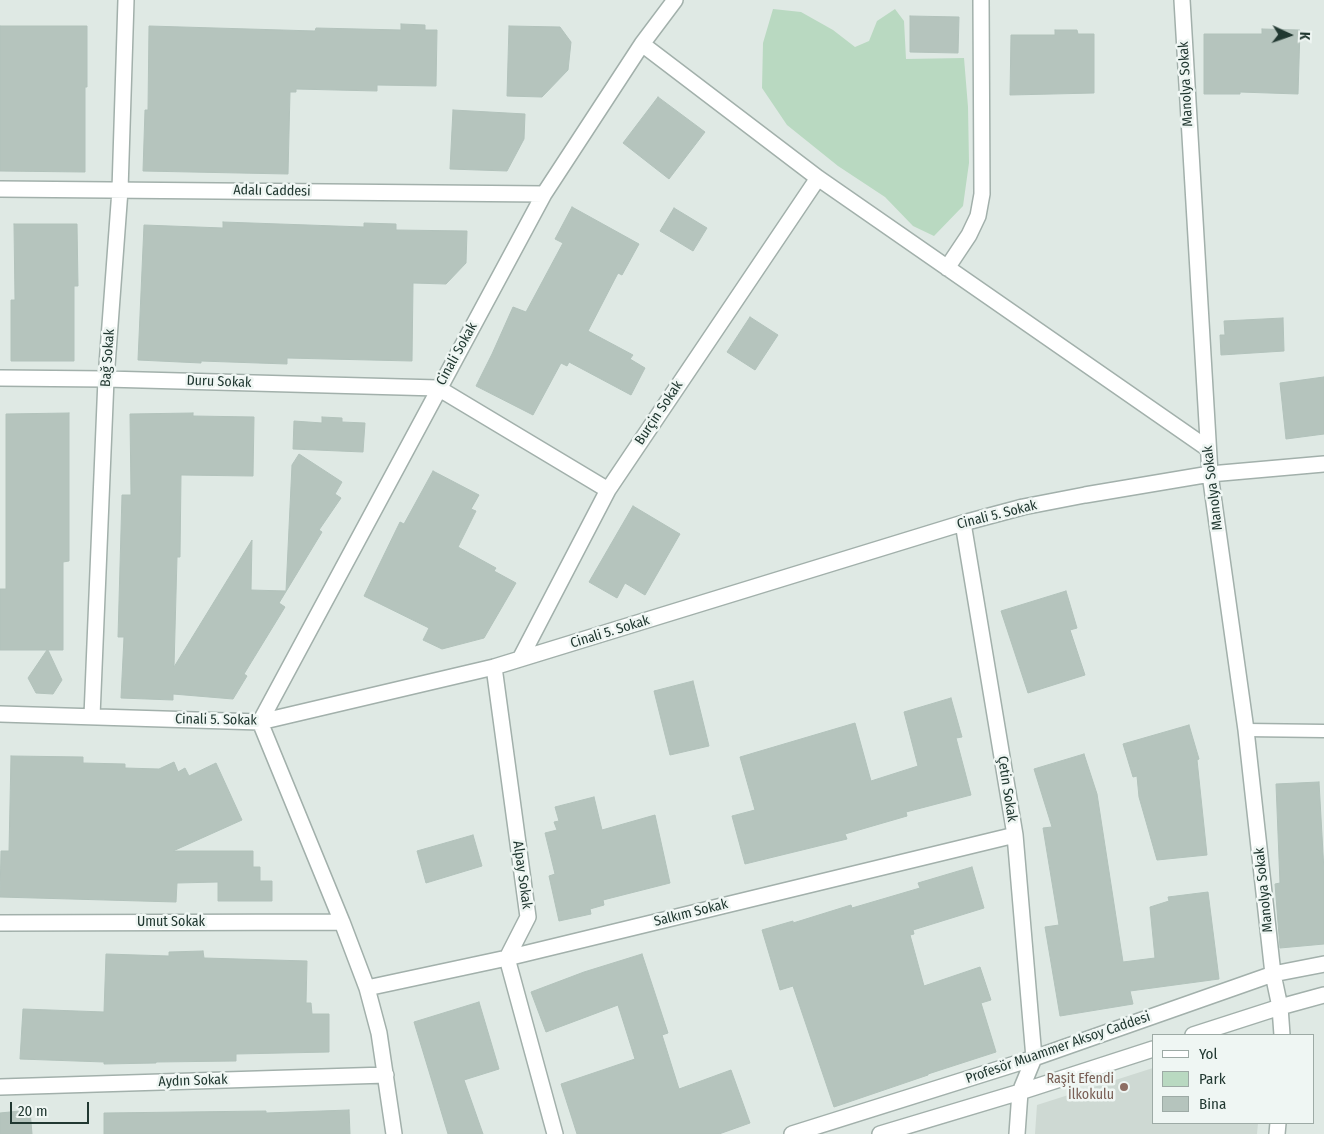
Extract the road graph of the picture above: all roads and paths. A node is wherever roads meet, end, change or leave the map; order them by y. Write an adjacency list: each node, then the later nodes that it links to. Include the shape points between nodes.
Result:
1 (126, 0): 8 (street, Bağ Sokak)
2 (675, 0): 5 (street, Cinali Sokak)
3 (981, 0): 10 (street, via 982,194 978,216)
4 (1182, 0): 14 (street, Manolya Sokak)
5 (642, 44): 6 (street); 9 (street, Cinali Sokak)
6 (818, 178): 10 (street); 17 (street, Burçin Sokak)
7 (0, 190): 8 (street, Adalı Caddesi)
8 (120, 190): 9 (street, Adalı Caddesi); 12 (street, Bağ Sokak)
9 (544, 194): 13 (street, Cinali Sokak)
10 (947, 268): 14 (street)
11 (0, 378): 12 (street, Duru Sokak)
12 (106, 379): 13 (street, Duru Sokak); 22 (street, Bağ Sokak)
13 (438, 388): 17 (street); 23 (street, Cinali Sokak)
14 (1207, 448): 16 (street, Manolya Sokak)
15 (1324, 464): 16 (street, Cinali 5. Sokak)
16 (1210, 474): 18 (street, Cinali 5. Sokak, via 1086,495); 24 (street, Manolya Sokak)
17 (608, 490): 19 (street, Burçin Sokak)
18 (963, 523): 19 (street, Cinali 5. Sokak); 26 (street, Çetin Sokak)
19 (520, 660): 20 (street, Cinali 5. Sokak)
20 (494, 667): 23 (street, Cinali 5. Sokak); 29 (street, Alpay Sokak, via 528,917)
21 (0, 714): 22 (street, Cinali 5. Sokak)
22 (92, 716): 23 (street, Cinali 5. Sokak)
23 (260, 722): 27 (street)
24 (1246, 730): 25 (lane); 31 (street, Manolya Sokak)
25 (1324, 731)
26 (1015, 834): 29 (street, Salkım Sokak); 38 (street, Çetin Sokak)
27 (342, 922): 28 (street, Umut Sokak); 32 (street)
28 (0, 923)
29 (507, 958): 32 (street, Salkım Sokak); 43 (street)
30 (1324, 964): 31 (street, Profesör Muammer Aksoy Caddesi)
31 (1273, 974): 34 (street, Manolya Sokak); 38 (street, Profesör Muammer Aksoy Caddesi)
32 (367, 988): 39 (street)
33 (1324, 996): 34 (street)
34 (1280, 1007): 35 (street); 36 (street, Manolya Sokak)
35 (1196, 1034)
36 (1282, 1034)
37 (1152, 1048): 41 (street, Profesör Muammer Aksoy Caddesi)
38 (1034, 1058): 41 (street); 44 (street, Profesör Muammer Aksoy Caddesi)
39 (386, 1075): 40 (street, Aydın Sokak); 42 (street)
40 (0, 1087)
41 (1020, 1092): 45 (street, Profesör Muammer Aksoy Caddesi); 46 (street)
42 (394, 1134)
43 (555, 1134)
44 (792, 1134)
45 (880, 1134)
46 (1017, 1134)

